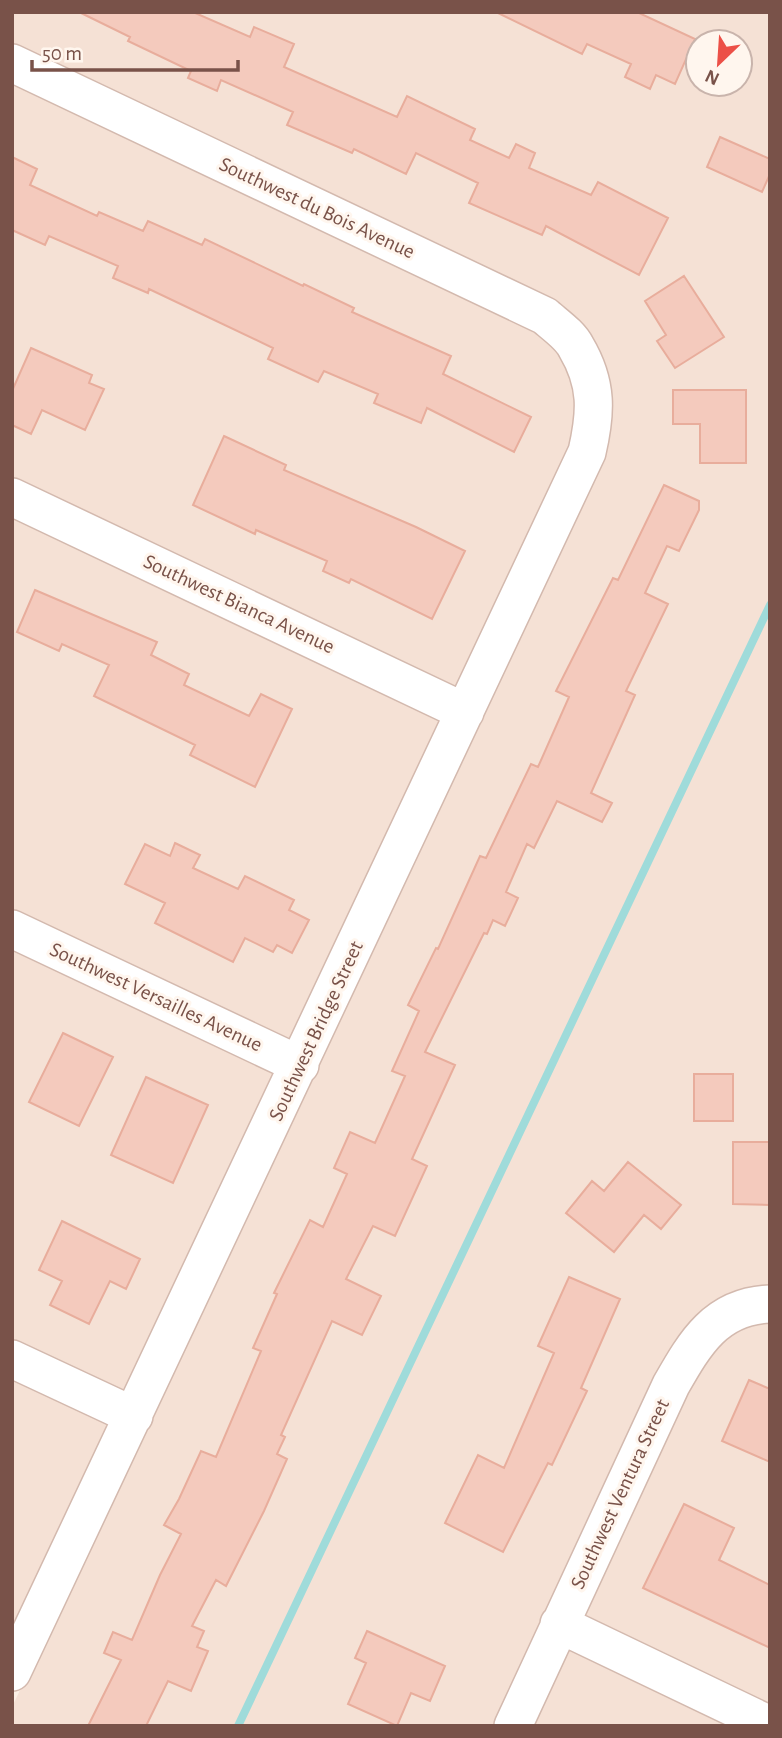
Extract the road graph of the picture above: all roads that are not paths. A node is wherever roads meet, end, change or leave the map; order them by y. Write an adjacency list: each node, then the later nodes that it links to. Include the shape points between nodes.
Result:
1 (12, 63): 2 (street, Southwest du Bois Avenue, via 545,316 576,345)
2 (592, 384): 4 (street, Southwest Bridge Street, via 595,419 587,452)
3 (12, 497): 4 (street, Southwest Bianca Avenue)
4 (465, 712): 6 (street, Southwest Bridge Street)
5 (12, 929): 6 (street, Southwest Versailles Avenue)
6 (300, 1065): 9 (street, Southwest Bridge Street)
7 (770, 1304): 10 (street, Southwest Ventura Street, via 731,1312 706,1331 689,1354)
8 (12, 1359): 9 (street)
9 (134, 1416): 11 (street, Southwest Bridge Street)
10 (559, 1624): 12 (street); 13 (street, Southwest Ventura Street)
11 (12, 1672)
12 (770, 1725)
13 (513, 1726)

